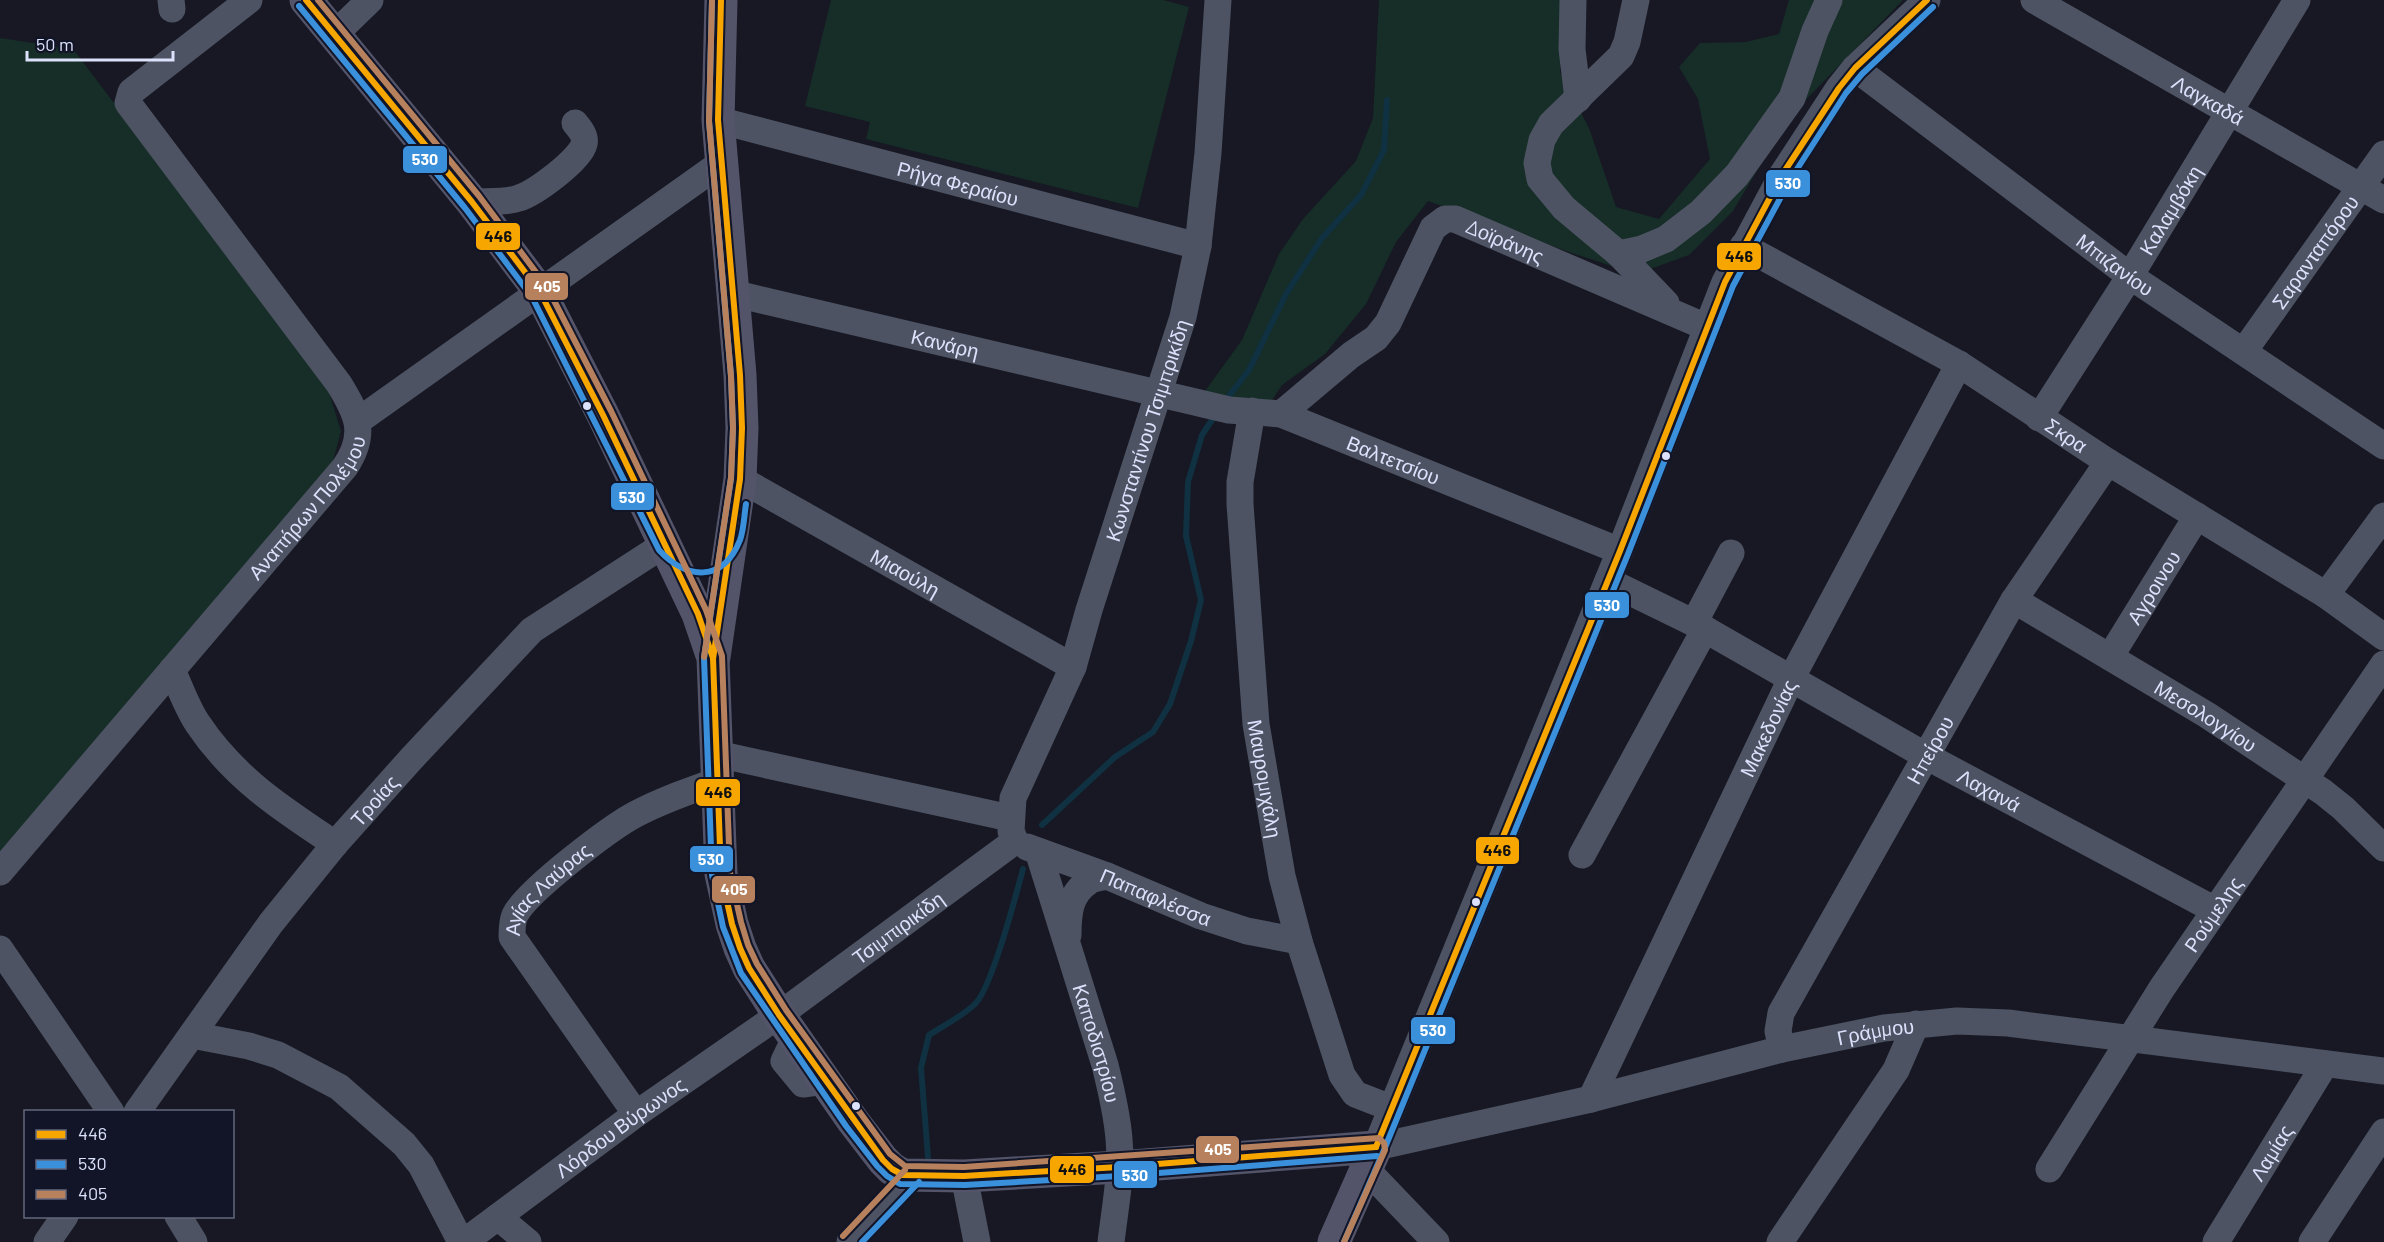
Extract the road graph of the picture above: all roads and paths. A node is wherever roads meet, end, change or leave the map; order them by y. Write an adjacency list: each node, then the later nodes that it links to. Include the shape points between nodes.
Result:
1 (249, 0): 36 (street, via 131,92 129,106 339,384)
2 (306, 0): 12 (main road)
3 (370, 0): 12 (street)
4 (721, 0): 16 (main road)
5 (1218, 0): 22 (street, Κωνσταντίνου Τσιμπρικίδη)
6 (1573, 0): 14 (street, via 1572,49)
7 (1636, 0): 14 (street, via 1621,56)
8 (1829, 0): 24 (street, via 1792,98 1737,174 1701,212 1666,239)
9 (1927, 0): 13 (street)
10 (2034, 0): 15 (street, Λαγκαδά)
11 (2297, 0): 15 (street, Καλαμβόκη)
12 (335, 34): 21 (main road)
13 (1855, 68): 23 (street, via 1782,175); 25 (street, Μπιζανίου)
14 (1578, 99): 24 (street, via 1551,124 1542,140 1537,163 1540,179 1564,208)
15 (2230, 111): 20 (street, Λαγκαδά); 25 (street, Καλαμβόκη)
16 (718, 120): 19 (main road); 22 (street, Ρήγα Φεραίου)
17 (575, 123): 21 (street, via 584,138 583,146 575,158 536,190 517,199)
18 (2384, 154): 20 (street, Σαρανταπόρου)
19 (721, 162): 26 (street, Αναπήρων Πολέμου); 27 (main road)
20 (2373, 193): 30 (street, Σαρανταπόρου)
21 (472, 202): 26 (main road)
22 (1198, 246): 32 (street, Κωνσταντίνου Τσιμπρικίδη, via 1183,317)
23 (1743, 246): 29 (street); 31 (street, Σκρα)
24 (1619, 254): 28 (street)
25 (2130, 276): 30 (street, Μπιζανίου); 35 (street, Καλαμβόκη)
26 (540, 292): 36 (street, Αναπήρων Πολέμου); 43 (main road)
27 (732, 293): 32 (street, Κανάρη); 39 (main road, via 740,375)
28 (1681, 315): 29 (street, Δοϊράνης); 34 (street, Δοϊράνης, via 1455,219 1445,219 1433,228 1377,338)
29 (1706, 327): 44 (street)
30 (2244, 351): 37 (street, Μπιζανίου)
31 (1959, 364): 35 (street, Σκρα); 56 (street, Μακεδονίας)
32 (1159, 393): 33 (street, Βαλτετσίου); 54 (street, Κωνσταντίνου Τσιμπρικίδη)
33 (1241, 410): 34 (street, Βαλτετσίου); 67 (street, Μαυρομιχάλη, via 1240,504 1256,724 1282,876)
34 (1281, 414): 44 (street, Βαλτετσίου)
35 (2039, 418): 38 (street, Σκρα)
36 (358, 421): 55 (street, Αναπήρων Πολέμου, via 356,447 345,467)
37 (2384, 446)
38 (2108, 462): 40 (street, Σκρα); 48 (street, Ηπείρου)
39 (740, 479): 42 (main road); 54 (street, Μιαούλη)
40 (2197, 516): 47 (street, Σκρα); 51 (street, Αγροινου)
41 (2384, 516): 47 (street)
42 (732, 536): 43 (main road, via 722,553 710,562 695,564 682,560); 52 (main road)
43 (665, 544): 52 (main road, via 698,614); 61 (street, Τροίας, via 532,630)
44 (1620, 551): 46 (street)
45 (1731, 553): 49 (street)
46 (1608, 581): 49 (street, Λαχανά); 78 (street)
47 (2326, 595): 50 (street, Σκρα)
48 (2014, 600): 51 (street, Μεσολογγίου); 57 (street, Ηπείρου)
49 (1700, 626): 56 (street, Λαχανά); 63 (street)
50 (2384, 637)
51 (2110, 657): 59 (street, Μεσολογγίου, via 2207,715)
52 (713, 658): 58 (main road)
53 (2384, 664): 59 (street, Ρούμελης)
54 (1073, 667): 60 (street, Κωνσταντίνου Τσιμπρικίδη, via 1012,798)
55 (172, 670): 61 (street, via 197,722 243,778); 64 (street, Αναπήρων Πολέμου)
56 (1791, 678): 57 (street, Λαχανά); 77 (street, Μακεδονίας)
57 (1926, 756): 66 (street, Λαχανά); 74 (street, Ηπείρου, via 1781,1013 1778,1031)
58 (717, 768): 60 (street, Παπαφλέσσα); 71 (main road, via 721,873 732,924 749,968); 81 (street, Αγίας Λαύρας, via 608,832 554,875 515,915 512,937)
59 (2304, 781): 62 (street, Μεσολογγίου, via 2343,808); 66 (street, Ρούμελης)
60 (1021, 837): 65 (street, Παπαφλέσσα); 69 (street, Καποδιστρίου); 71 (street, Τσιμπιρικίδη)
61 (335, 844): 72 (street, Τροίας, via 271,923)
62 (2384, 848)
63 (1582, 855)
64 (0, 872)
65 (1107, 876): 67 (street, Παπαφλέσσα, via 1201,916 1247,931); 69 (street, via 1088,881 1076,895 1068,915)
66 (2215, 910): 73 (street, Ρούμελης)
67 (1299, 941): 78 (street, Μαυρομιχάλη, via 1347,1086 1364,1099)
68 (0, 949): 79 (street)
69 (1068, 949): 84 (street, Καποδιστρίου, via 1114,1099)
70 (1916, 1024): 73 (street, Γράμμου, via 2008,1023); 74 (street, Γράμμου); 101 (street, via 1896,1070)
71 (787, 1027): 81 (street, Λόρδου Βύρωνος); 87 (main road, via 882,1160 896,1172)
72 (192, 1035): 80 (street, Τροίας); 94 (street, via 278,1055 339,1087 415,1158)
73 (2129, 1038): 75 (street, Γράμμου); 85 (street, Ρούμελης)
74 (1782, 1049): 77 (street, Γράμμου)
75 (2325, 1064): 76 (street, Γράμμου); 102 (street, Λαμίας)
76 (2384, 1071)
77 (1591, 1099): 86 (street, Γράμμου)
78 (1391, 1108): 86 (street)
79 (110, 1110)
80 (138, 1110)
81 (636, 1114): 89 (street, Λόρδου Βύρωνος)
82 (2384, 1132): 103 (street)
83 (1316, 1152): 84 (main road); 86 (main road); 86 (main road, via 1343,1168)
84 (1119, 1167): 88 (main road); 98 (street, Καποδιστρίου)
85 (2049, 1168)
86 (1366, 1171): 99 (main road); 100 (street)
87 (912, 1176): 88 (main road); 96 (street)
88 (964, 1176): 97 (street)
89 (498, 1217): 94 (street, Λόρδου Βύρωνος); 95 (street)
90 (64, 1218): 92 (street)
91 (179, 1218): 93 (street)
92 (47, 1242)
93 (194, 1242)
94 (463, 1242)
95 (528, 1242)
96 (850, 1242)
97 (977, 1242)
98 (1111, 1242)
99 (1334, 1242)
100 (1436, 1242)
101 (1780, 1242)
102 (2216, 1242)
103 (2312, 1242)

